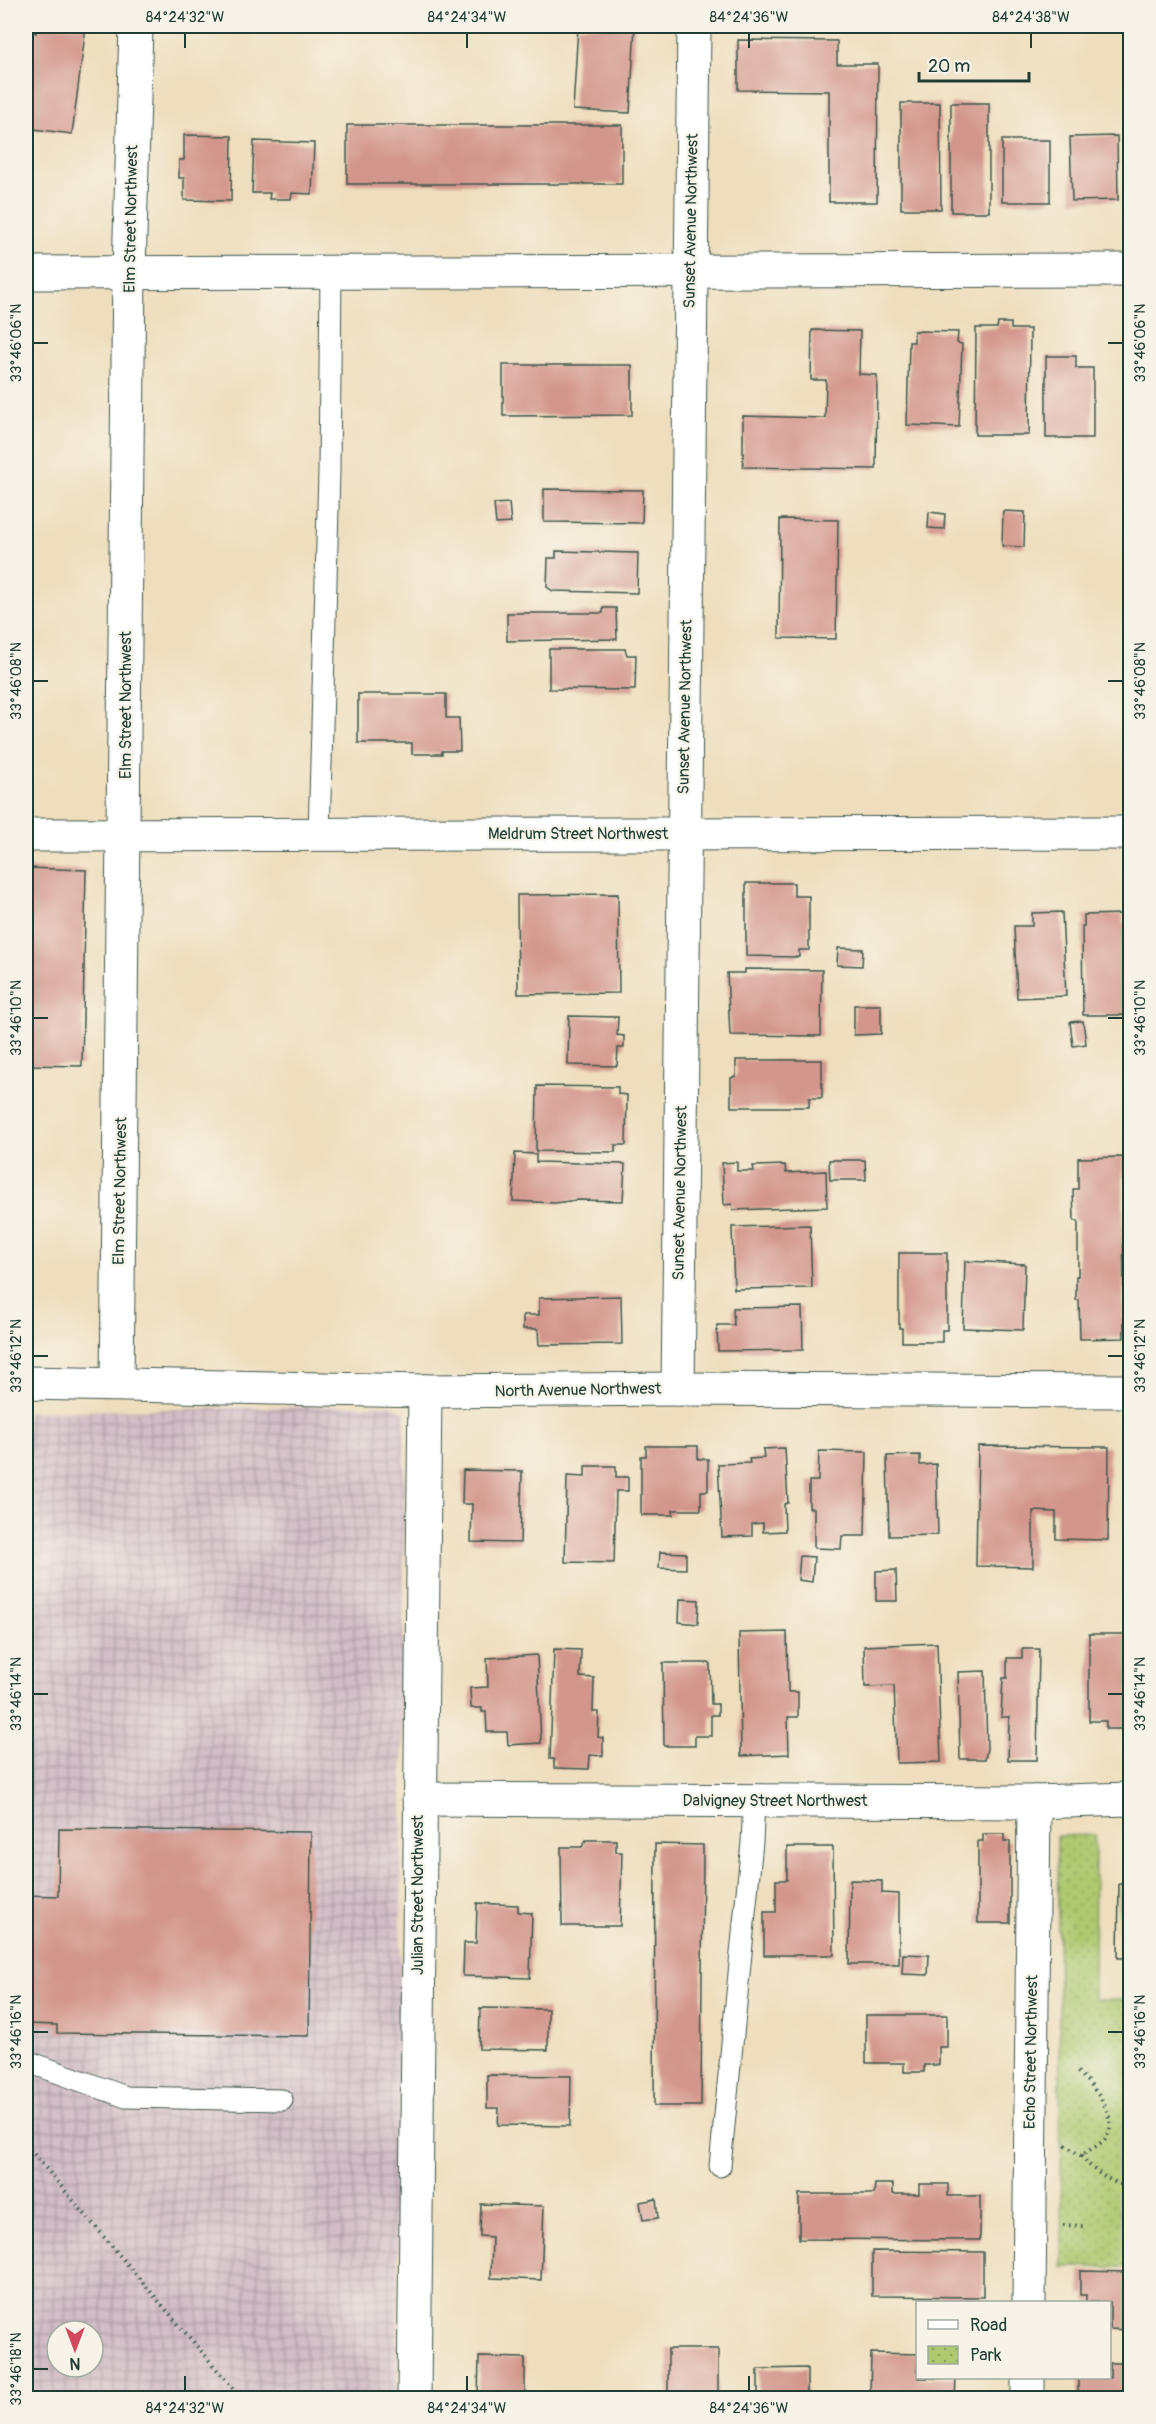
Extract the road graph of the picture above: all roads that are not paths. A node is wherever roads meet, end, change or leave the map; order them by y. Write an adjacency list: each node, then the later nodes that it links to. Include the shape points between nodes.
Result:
1 (136, 26): 5 (street, Elm Street Northwest)
2 (694, 26): 3 (street, Sunset Avenue Northwest)
3 (690, 270): 4 (street); 6 (street); 9 (street, Sunset Avenue Northwest)
4 (1131, 270)
5 (129, 271): 6 (street); 7 (street); 11 (street, Elm Street Northwest)
6 (331, 271): 12 (lane)
7 (26, 273)
8 (1131, 833): 9 (street, Meldrum Street Northwest)
9 (683, 834): 12 (street, Meldrum Street Northwest); 15 (street, Sunset Avenue Northwest)
10 (26, 835): 11 (street, Meldrum Street Northwest)
11 (125, 835): 12 (street, Meldrum Street Northwest); 14 (street, Elm Street Northwest)
12 (319, 835)
13 (26, 1383): 14 (street, North Avenue Northwest)
14 (117, 1384): 16 (street, North Avenue Northwest)
15 (678, 1389): 16 (street, North Avenue Northwest); 17 (street, North Avenue Northwest)
16 (425, 1391): 18 (street, Julian Street Northwest)
17 (1131, 1391)
18 (419, 1799): 20 (street, Dalvigney Street Northwest); 27 (street, Julian Street Northwest)
19 (1131, 1799): 21 (street, Dalvigney Street Northwest)
20 (754, 1801): 21 (street, Dalvigney Street Northwest); 24 (lane)
21 (1034, 1802): 25 (street, Echo Street Northwest)
22 (26, 2061): 23 (lane, via 126,2097)
23 (282, 2100)
24 (720, 2166)
25 (1029, 2301)
26 (1028, 2379): 28 (street)
27 (414, 2398)
28 (1028, 2398)

